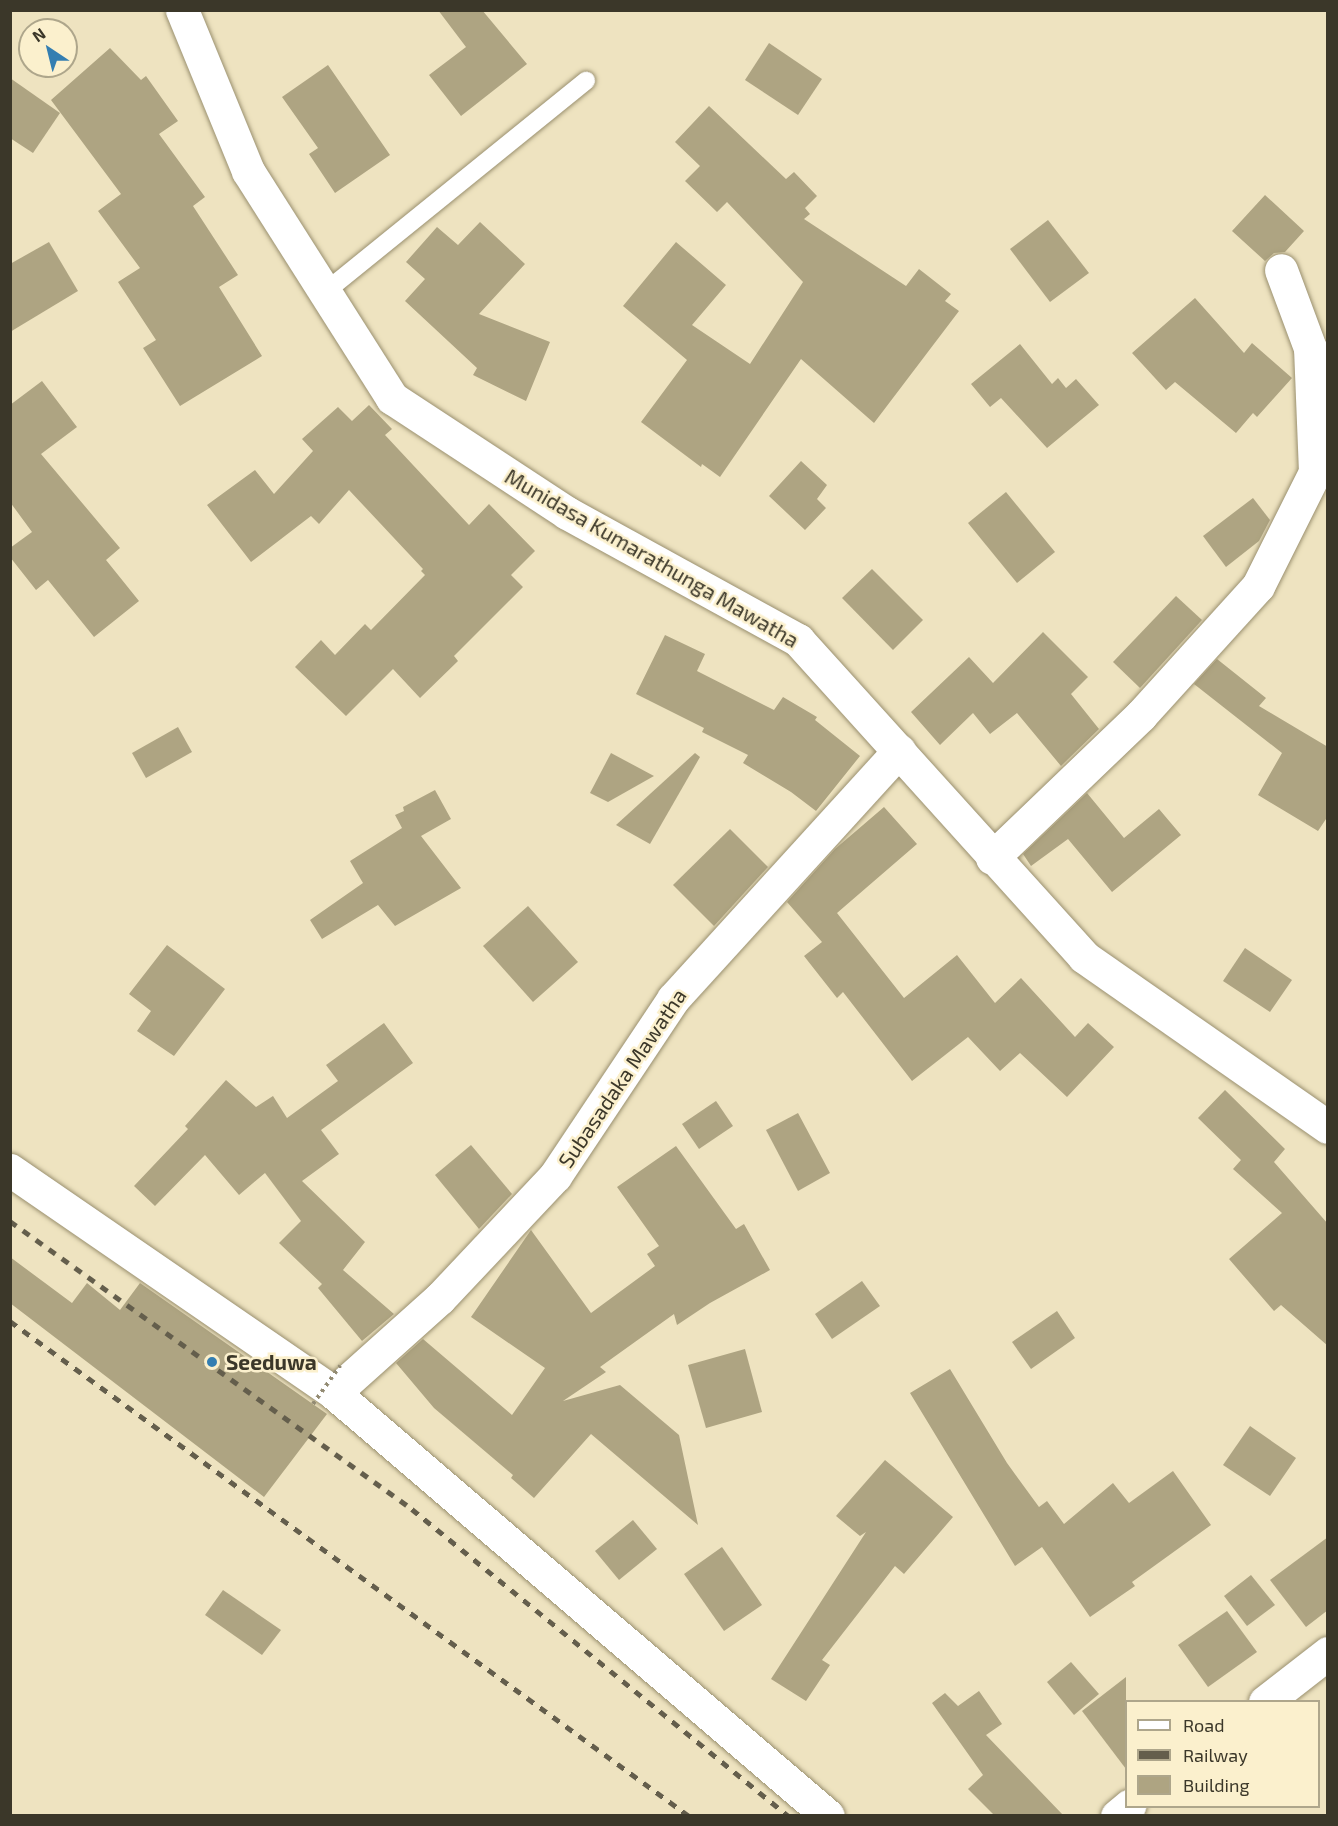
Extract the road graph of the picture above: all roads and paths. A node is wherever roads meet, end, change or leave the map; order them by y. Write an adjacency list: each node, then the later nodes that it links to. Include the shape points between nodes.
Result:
1 (182, 10): 4 (street, Munidasa Kumarathunga Mawatha, via 248,171)
2 (586, 81): 4 (lane)
3 (1281, 270): 6 (street, via 1310,348 1315,472 1258,586 1141,715)
4 (325, 292): 5 (street, Munidasa Kumarathunga Mawatha, via 392,398 567,513 798,640)
5 (899, 751): 6 (street, Munidasa Kumarathunga Mawatha); 9 (street, Subasadaka Mawatha, via 673,999 555,1176 440,1298)
6 (992, 858): 7 (street, Munidasa Kumarathunga Mawatha, via 1084,957)
7 (1328, 1127)
8 (10, 1170): 9 (street)
9 (329, 1388): 12 (street)
10 (1328, 1653): 11 (street)
11 (1265, 1700)
12 (828, 1815)

